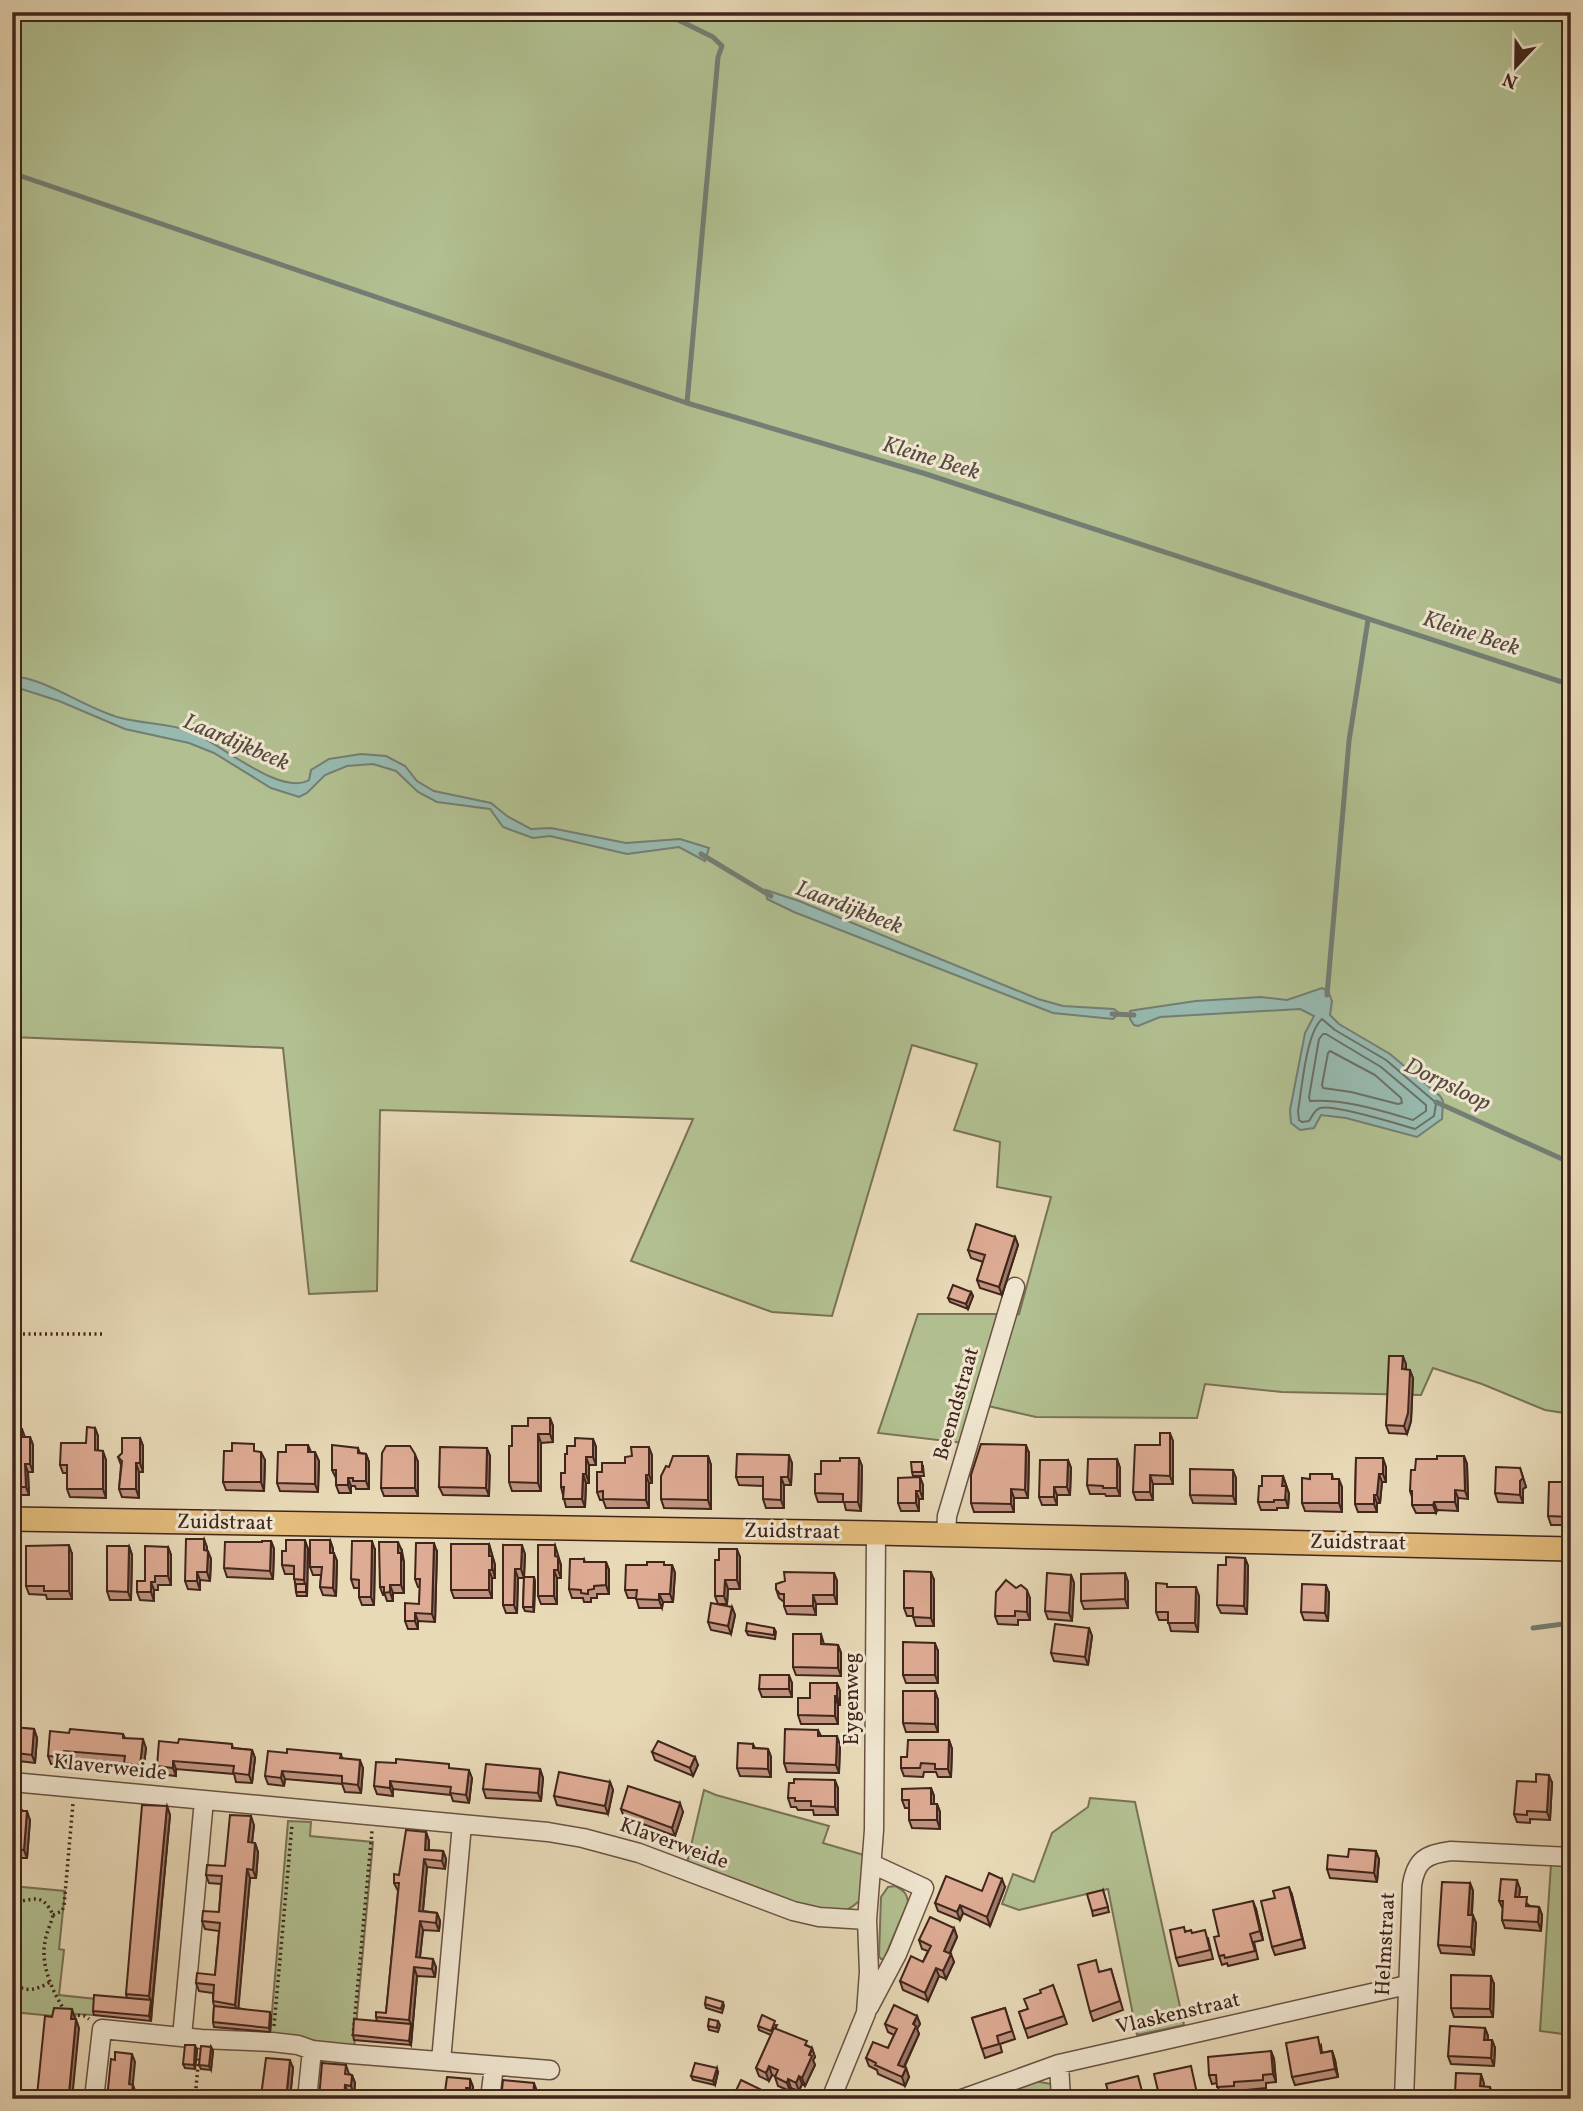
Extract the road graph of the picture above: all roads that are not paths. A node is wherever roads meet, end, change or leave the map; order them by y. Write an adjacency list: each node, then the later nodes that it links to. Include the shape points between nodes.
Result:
1 (1015, 1287): 4 (street, Beemdstraat, via 947,1517)
2 (12, 1519): 3 (main road, Zuidstraat)
3 (876, 1534): 4 (main road, Zuidstraat); 10 (street, Eygenweg)
4 (946, 1535): 5 (main road, Zuidstraat)
5 (1571, 1549)
6 (12, 1782): 7 (street, Klaverweide)
7 (204, 1800): 8 (street, Klaverweide); 14 (street)
8 (462, 1824): 11 (street, Klaverweide, via 612,1844 793,1911); 16 (street)
9 (1571, 1857): 12 (street, Helmstraat, via 1451,1851 1418,1864 1412,1885)
10 (872, 1864): 11 (street, Eygenweg); 13 (street, Eygenweg, via 924,1888)
11 (867, 1920): 13 (street, Eygenweg)
12 (1407, 1985): 17 (street, Vlaskenstraat); 26 (street, Helmstraat)
13 (866, 2013): 23 (street, Eygenweg)
14 (182, 2037): 15 (street, via 272,2042); 20 (street, via 102,2029)
15 (312, 2050): 16 (street); 21 (street)
16 (441, 2061): 18 (street)
17 (1059, 2064): 24 (street, Vlaskenstraat); 25 (street)
18 (494, 2066): 19 (street); 22 (street)
19 (550, 2070)
20 (94, 2099)
21 (307, 2099)
22 (490, 2099)
23 (831, 2099)
24 (962, 2099)
25 (1061, 2099)
26 (1404, 2099)

